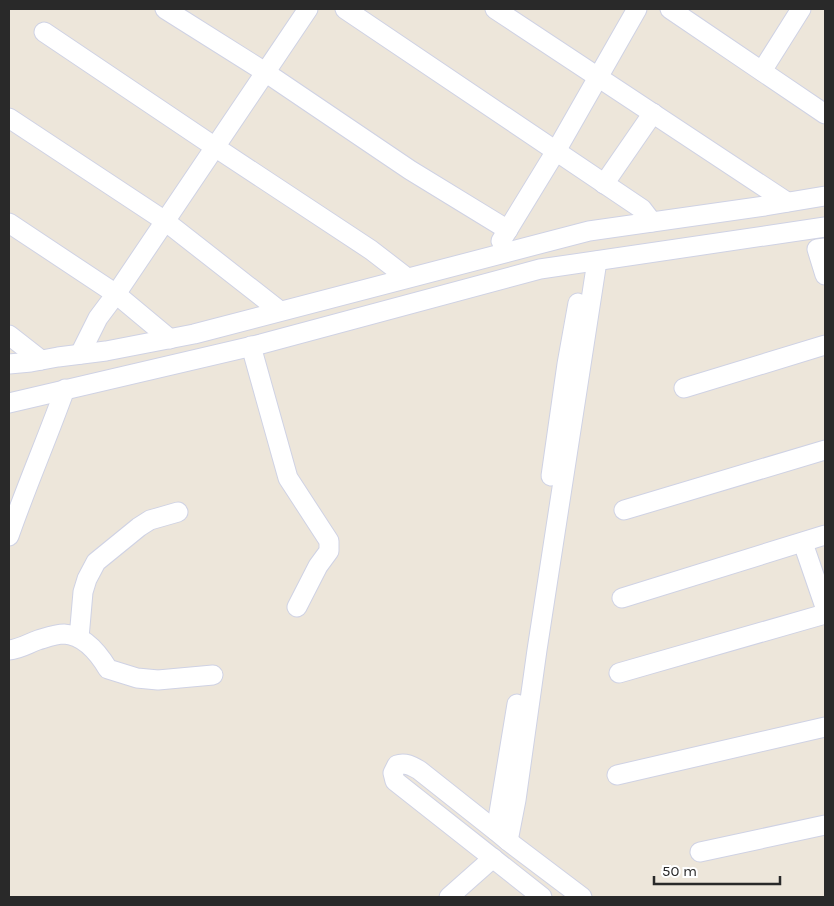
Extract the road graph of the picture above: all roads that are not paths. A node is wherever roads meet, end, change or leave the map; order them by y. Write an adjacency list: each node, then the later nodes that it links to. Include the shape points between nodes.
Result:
1 (165, 9): 10 (street)
2 (308, 9): 10 (street)
3 (345, 9): 16 (street)
4 (496, 9): 11 (street)
5 (637, 9): 11 (street)
6 (670, 9): 9 (street)
7 (802, 9): 9 (street)
8 (44, 32): 15 (street)
9 (762, 71): 13 (street)
10 (265, 72): 15 (street); 24 (street, via 410,170)
11 (598, 77): 12 (street); 16 (street)
12 (653, 113): 17 (street); 19 (street)
13 (825, 114)
14 (9, 118): 20 (street)
15 (215, 147): 20 (street); 29 (street, via 371,250)
16 (556, 151): 17 (street); 24 (street)
17 (604, 184): 21 (street, via 642,209)
18 (825, 196): 19 (street)
19 (787, 202): 21 (street)
20 (165, 221): 30 (street); 31 (street)
21 (652, 222): 26 (street, via 589,230)
22 (9, 223): 30 (street)
23 (825, 226): 27 (street)
24 (508, 230): 26 (street)
25 (825, 248): 28 (street, via 817,249)
26 (493, 255): 29 (street)
27 (590, 262): 35 (street, via 540,269); 59 (street, via 582,286 567,364)
28 (825, 275)
29 (406, 277): 31 (street)
30 (116, 294): 33 (street); 36 (street, via 98,318)
31 (280, 311): 33 (street)
32 (9, 335): 37 (street)
33 (170, 339): 36 (street)
34 (825, 345): 39 (street)
35 (250, 346): 40 (street); 50 (street, via 288,478 329,542 329,551)
36 (80, 354): 37 (street)
37 (41, 360): 38 (street)
38 (9, 364)
39 (684, 388)
40 (65, 389): 41 (street); 46 (street)
41 (9, 403)
42 (825, 450): 43 (street)
43 (624, 510)
44 (178, 512): 52 (street, via 150,520 96,562 83,592)
45 (825, 535): 47 (street)
46 (9, 536)
47 (803, 543): 48 (street); 49 (street)
48 (622, 598)
49 (825, 607)
50 (297, 608)
51 (825, 614): 54 (street)
52 (79, 638): 53 (street, via 65,634); 55 (street, via 89,645 108,669 137,678 158,680)
53 (9, 650)
54 (619, 673)
55 (213, 675)
56 (825, 727): 57 (street)
57 (617, 775)
58 (825, 825): 60 (street)
59 (502, 836): 61 (street); 61 (street, via 419,770 409,765 397,765 393,773 395,782); 64 (street)
60 (700, 852)
61 (490, 855): 62 (street); 63 (street)
62 (449, 897)
63 (542, 897)
64 (582, 897)

